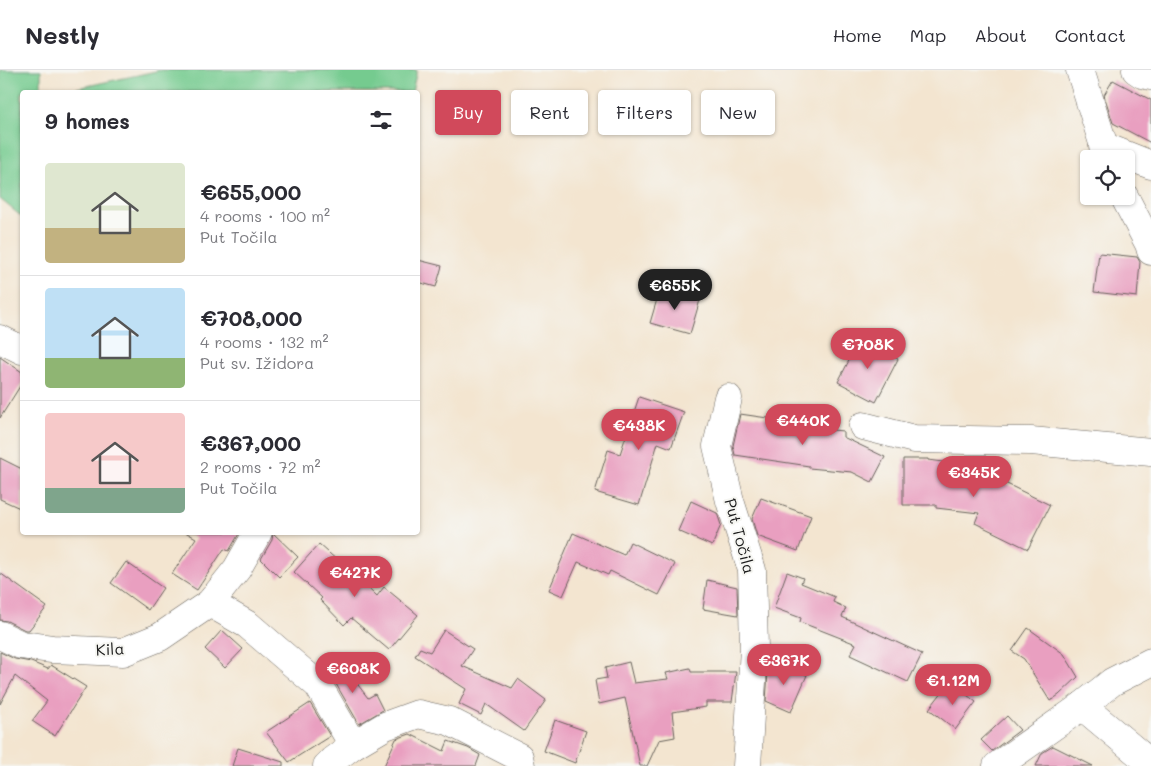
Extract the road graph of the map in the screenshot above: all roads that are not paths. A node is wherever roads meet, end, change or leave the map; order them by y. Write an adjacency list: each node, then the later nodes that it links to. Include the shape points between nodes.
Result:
1 (1080, 70): 4 (street)
2 (1136, 70): 3 (street)
3 (1151, 76)
4 (1104, 150)
5 (1135, 161): 6 (street)
6 (1151, 165)
7 (1129, 205): 8 (street)
8 (1151, 251)
9 (0, 339): 10 (street)
10 (20, 349)
11 (728, 398): 23 (street, Put Točila, via 717,446 752,570 754,648)
12 (863, 426): 13 (street, via 914,439 1032,441)
13 (1151, 452)
14 (256, 535): 15 (street, Kila, via 237,569)
15 (210, 604): 16 (street, Kila, via 160,637 123,652 21,645); 19 (street, via 248,625 318,685)
16 (0, 635)
17 (1151, 662): 18 (street, via 1112,682)
18 (1082, 706): 20 (street); 24 (street)
19 (353, 746): 21 (street); 22 (street, via 385,726 418,714 449,721 519,757)
20 (1151, 763)
21 (327, 766)
22 (521, 766)
23 (747, 766)
24 (997, 766)

